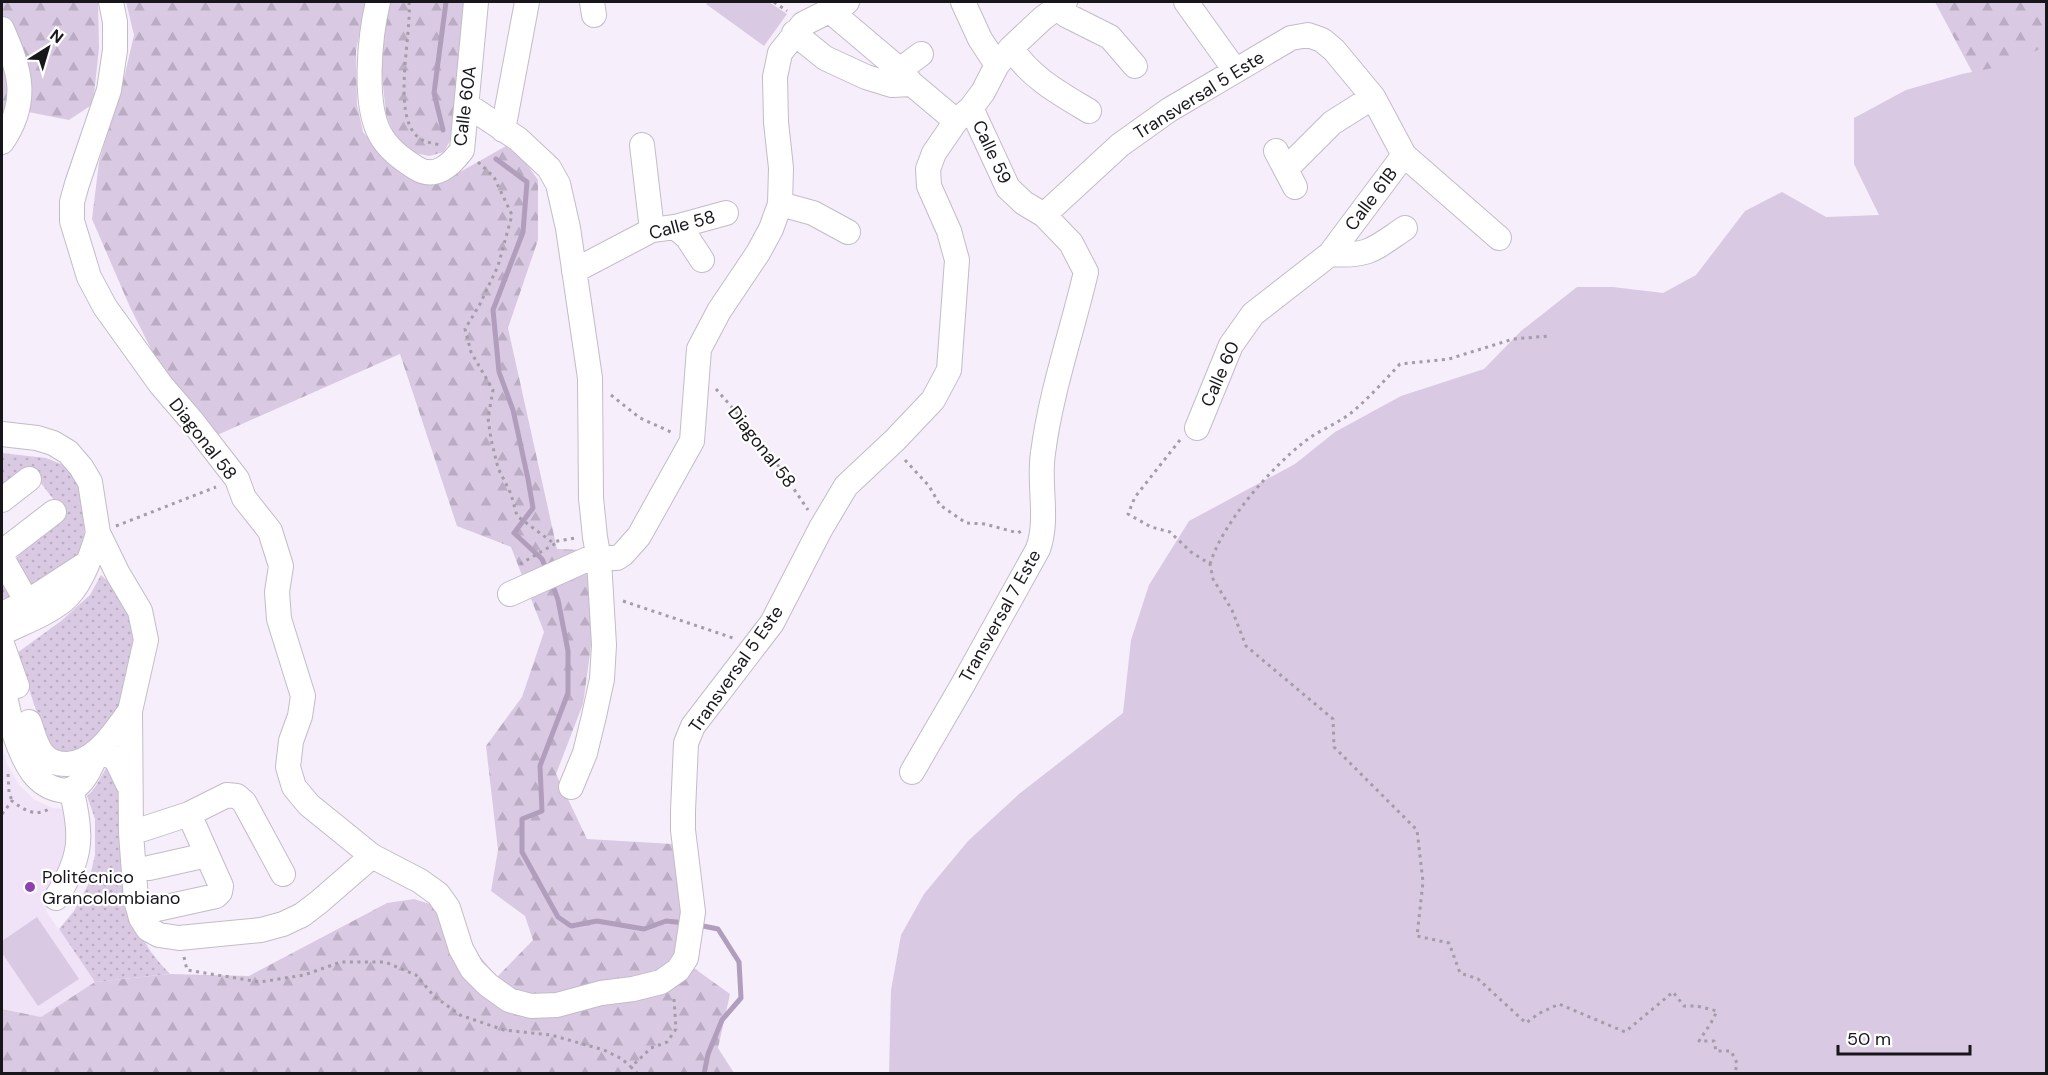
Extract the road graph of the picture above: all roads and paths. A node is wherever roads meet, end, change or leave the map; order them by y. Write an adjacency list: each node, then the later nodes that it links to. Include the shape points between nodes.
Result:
1 (111, 2): 47 (street, Diagonal 58, via 113,69 110,90 72,202 77,242 105,307 161,385)
2 (378, 2): 25 (street, Calle 60A, via 369,63 371,101 379,133 404,160 429,173 447,166)
3 (409, 2): 25 (path, via 404,107 410,126 425,141)
4 (476, 2): 19 (street, Calle 60A)
5 (527, 2): 22 (street)
6 (963, 2): 14 (street, via 981,39)
7 (1186, 2): 16 (street)
8 (1061, 4): 14 (street, Transversal 5 Este); 15 (street, via 1066,15 1110,38)
9 (838, 6): 11 (street, via 803,24); 17 (street, Calle 59)
10 (2, 29): 23 (street, via 19,75 20,89 15,117)
11 (795, 33): 17 (street, via 825,58 856,72 892,85); 28 (street, via 780,53 775,77)
12 (1308, 35): 16 (street, Transversal 5 Este, via 1291,38); 18 (street, Calle 61B, via 1334,50)
13 (921, 54): 17 (street)
14 (1004, 56): 20 (street, via 1019,60 1047,87); 21 (street, Transversal 5 Este, via 983,92)
15 (1135, 66)
16 (1235, 70): 30 (street, Transversal 5 Este, via 1169,110 1120,146)
17 (906, 77): 21 (street, Calle 59)
18 (1373, 97): 26 (street, Calle 61B); 27 (street, via 1332,123)
19 (466, 105): 22 (street); 25 (street, Calle 60A)
20 (1089, 111)
21 (963, 115): 30 (street, Calle 59, via 1008,189); 45 (street, Transversal 5 Este, via 934,153 928,169 929,186 957,260 949,370 933,400)
22 (503, 130): 25 (street); 37 (street, via 549,168 558,184)
23 (2, 142)
24 (642, 145): 32 (street)
25 (462, 150): 53 (path, via 494,177 512,215 498,266 465,329 471,352 493,390 488,418 498,468 517,516 552,542)
26 (1404, 155): 34 (street); 35 (street, Calle 61B)
27 (1286, 169)
28 (780, 204): 33 (street, via 813,213); 40 (street, via 763,245 699,349)
29 (726, 213): 32 (street, Calle 58)
30 (1044, 215): 38 (street, Calle 59, via 1071,243)
31 (1405, 228): 35 (street, via 1369,252 1352,256)
32 (663, 229): 36 (street, via 687,237); 37 (street, Calle 58)
33 (848, 232)
34 (1499, 238)
35 (1330, 254): 42 (street, Calle 60, via 1253,314 1231,345)
36 (702, 260)
37 (574, 271): 41 (street)
38 (1086, 272): 50 (street, Transversal 7 Este, via 1042,454)
39 (1549, 336): 59 (path, via 1513,339 1449,359 1400,364 1367,399 1305,441 1269,476 1232,519)
40 (698, 370): 44 (street); 51 (path, Diagonal 58, via 763,443)
41 (590, 378): 44 (path, via 640,418); 54 (street, via 591,498)
42 (1197, 428): 59 (path, via 1180,440 1135,497 1128,513 1151,527 1170,532)
43 (2, 434): 52 (street, via 37,438 68,452 90,482)
44 (692, 441): 54 (street, via 639,536 624,554 608,558)
45 (885, 450): 50 (path, via 903,458 929,486 940,505 966,523 1018,533); 51 (street, Transversal 5 Este, via 846,486)
46 (28, 479): 48 (street)
47 (237, 479): 52 (path); 78 (street, Diagonal 58, via 244,498 270,531 281,566 277,592 279,619 303,696 288,767 294,787 309,805)
48 (2, 500)
49 (54, 512): 55 (street)
50 (1042, 515): 70 (street, Transversal 7 Este, via 1043,534 1038,549)
51 (821, 528): 66 (street, Transversal 5 Este, via 772,623)
52 (98, 533): 57 (street); 68 (street, via 144,627 145,647)
53 (559, 541): 54 (path, via 582,537); 58 (path)
54 (597, 546): 60 (street, via 546,578); 61 (street)
55 (2, 552)
56 (2, 558): 62 (street)
57 (86, 564): 62 (street); 64 (street, via 65,599)
58 (520, 564)
59 (1210, 564): 87 (path, via 1213,579 1232,610 1246,646 1333,719 1334,747 1417,830 1423,882 1417,936 1449,943 1460,973 1478,979 1526,1023 1559,1004 1626,1032 1673,992 1684,1006 1717,1011 1698,1041 1714,1041 1716,1051 1731,1051 1737,1063)
60 (510, 594)
61 (601, 594): 66 (path); 71 (street, via 602,679 585,753)
62 (27, 602): 63 (street)
63 (2, 614)
64 (2, 633)
65 (2, 644): 69 (street, via 44,756 59,764 75,764)
66 (755, 646): 78 (street, Transversal 5 Este, via 693,726 686,743 683,830 693,912 690,943 678,970 661,982 557,1005 531,1006 508,1000 472,969 448,908 438,894)
67 (2, 673): 73 (street, via 4,695 33,773 52,788)
68 (130, 711): 69 (street); 72 (street)
69 (98, 750): 72 (street, via 119,763); 73 (street, via 86,777)
70 (912, 772)
71 (571, 787)
72 (130, 789): 76 (street)
73 (68, 790): 74 (path, via 42,813 24,810 12,801); 81 (street, via 76,811 78,838 75,863)
74 (2, 814)
75 (189, 814): 76 (street); 77 (street); 80 (street, via 228,795 237,796)
76 (130, 833): 83 (street, via 141,918 148,929 159,935)
77 (207, 855): 79 (street); 82 (street, via 220,892)
78 (372, 856): 83 (street, via 302,915 283,924 240,933)
79 (149, 868)
80 (284, 874)
81 (56, 898)
82 (157, 909)
83 (179, 938): 85 (path, via 187,970 260,982 304,975 341,962 385,962 417,975 434,996 460,1015 504,1030 551,1035 604,1050)
84 (674, 997): 85 (path, via 676,1029 667,1042 651,1048)
85 (631, 1067): 86 (path)
86 (638, 1074)
87 (1735, 1074)

